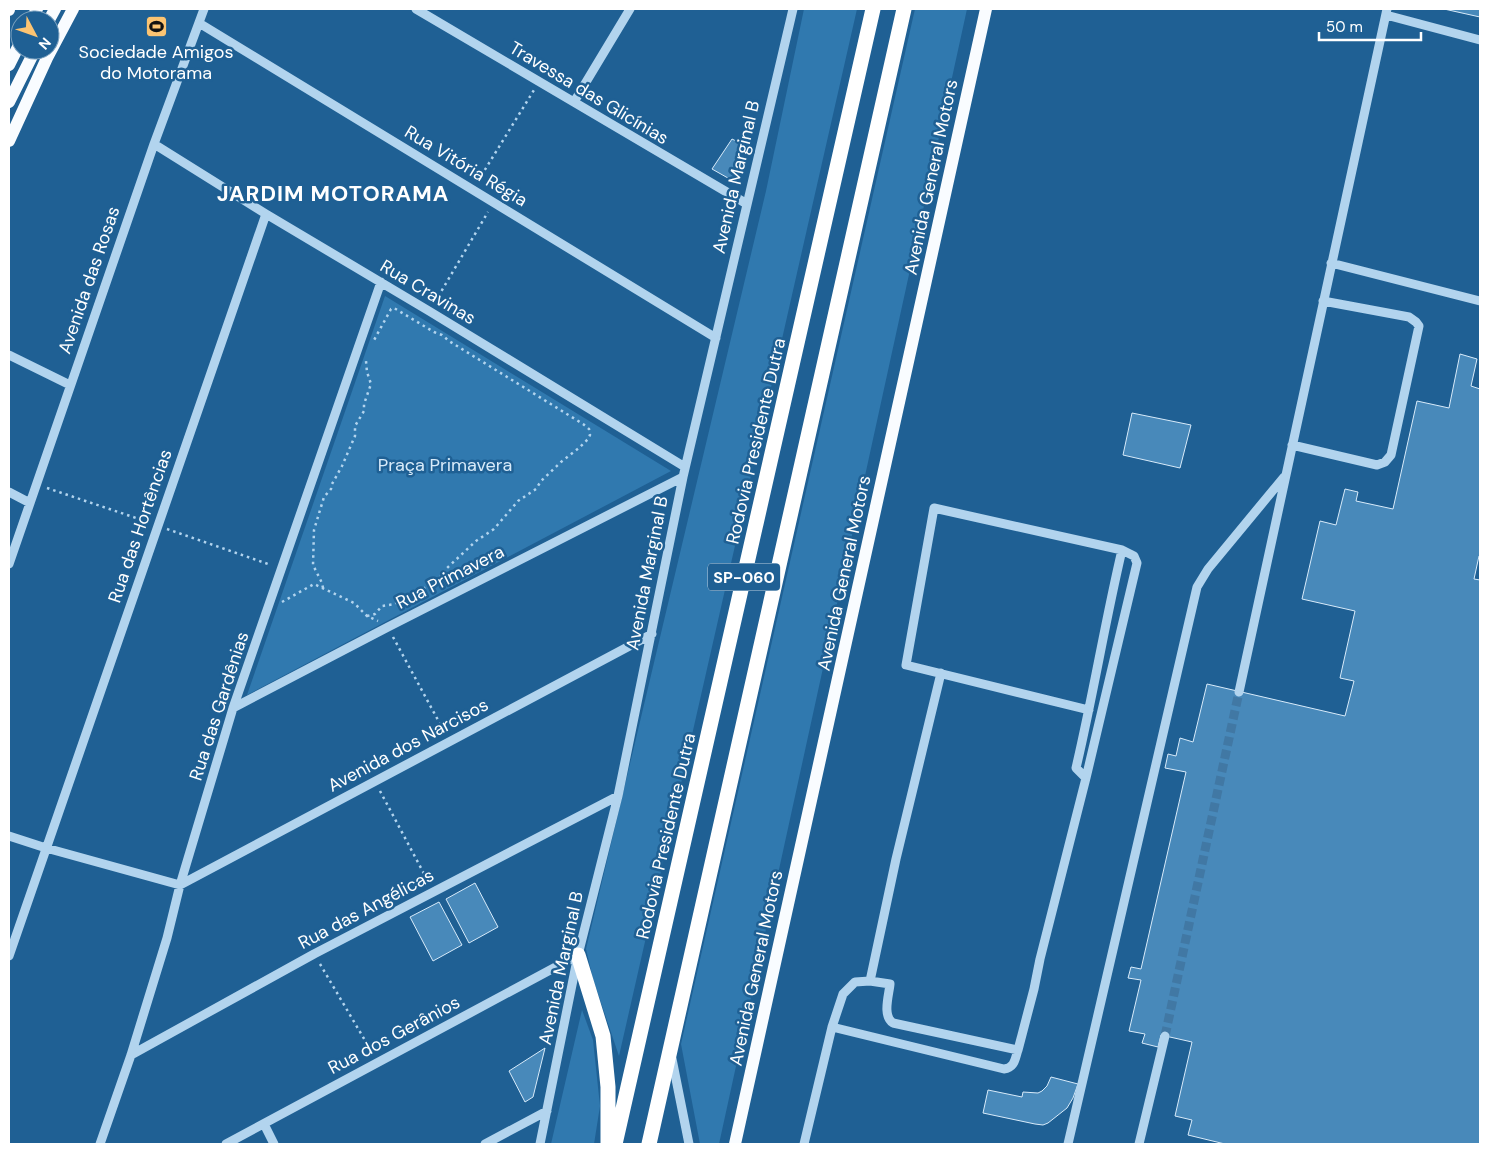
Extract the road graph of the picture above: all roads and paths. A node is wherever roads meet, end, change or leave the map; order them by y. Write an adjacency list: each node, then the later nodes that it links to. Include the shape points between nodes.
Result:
1 (73, 9): 16 (main road, via 46,58)
2 (204, 9): 10 (street, Avenida das Rosas)
3 (416, 9): 13 (street, Travessa das Glicínias)
4 (630, 9): 15 (street)
5 (793, 9): 20 (street, Avenida Marginal B)
6 (873, 9): 75 (highway, Rodovia Presidente Dutra / SP-060)
7 (904, 9): 63 (highway, SP-060)
8 (986, 9): 78 (main road, Avenida General Motors)
9 (1386, 12): 11 (street); 22 (street)
10 (199, 23): 17 (street, Avenida das Rosas); 18 (street, Rua Vitória Régia)
11 (1480, 40)
12 (29, 60): 14 (main road)
13 (539, 82): 15 (street, Travessa das Glicínias); 18 (path)
14 (9, 102)
15 (574, 102): 20 (street, Travessa das Glicínias)
16 (9, 141)
17 (154, 144): 21 (street, Rua Cravinas); 31 (street, Avenida das Rosas)
18 (472, 189): 19 (street, Rua Vitória Régia)
19 (494, 202): 26 (path); 27 (street, Rua Vitória Régia)
20 (747, 204): 27 (street, Avenida Marginal B)
21 (266, 214): 23 (street, Rua Cravinas); 54 (street, Rua das Hortências)
22 (1331, 264): 24 (street); 25 (street)
23 (381, 282): 26 (street, Rua Cravinas); 41 (street, Rua das Gardênias)
24 (1323, 301): 32 (street); 32 (street, via 1410,317 1419,326 1391,455 1385,462 1377,465)
25 (1480, 301)
26 (429, 311): 33 (street, Rua Cravinas)
27 (716, 338): 33 (street, Avenida Marginal B)
28 (372, 344): 42 (path, via 394,308 584,424 590,435 580,448 518,501 494,530 476,541 438,580 413,598 382,606 375,614)
29 (9, 355): 31 (street)
30 (366, 359): 40 (path, via 371,384 364,411 355,426 355,436 342,466 324,498 314,530 313,565)
31 (70, 385): 37 (street, Avenida das Rosas)
32 (1292, 445): 35 (street)
33 (685, 467): 34 (street, Avenida Marginal B)
34 (683, 477): 43 (street, Rua Primavera); 44 (street, Avenida Marginal B)
35 (1284, 477): 46 (street); 80 (street, via 1208,569 1197,587)
36 (9, 492): 37 (street)
37 (30, 503): 39 (street, Avenida das Rosas)
38 (1122, 550): 45 (street, via 934,508 906,665); 48 (street); 50 (street, via 1134,556 1137,563)
39 (9, 564)
40 (323, 588): 41 (path, via 314,584); 42 (path, via 354,603)
41 (267, 611): 47 (street, Rua das Gardênias)
42 (367, 616): 43 (path)
43 (388, 627): 47 (street, Rua Primavera); 49 (path)
44 (652, 634): 49 (street, Avenida dos Narcisos); 52 (street, Avenida Marginal B)
45 (941, 673): 48 (street); 60 (street)
46 (1239, 692)
47 (233, 708): 55 (street, Rua das Gardênias)
48 (1089, 710): 50 (street, via 1076,768)
49 (449, 741): 51 (street, Avenida dos Narcisos)
50 (1086, 778): 64 (street)
51 (374, 780): 55 (street, Avenida dos Narcisos); 56 (path)
52 (618, 796): 56 (street, Rua das Angélicas); 58 (street, Avenida Marginal B)
53 (9, 836): 54 (street)
54 (46, 848): 55 (street); 59 (street, Rua das Hortências)
55 (180, 885): 65 (street, Rua das Gardênias)
56 (434, 891): 57 (street, Rua das Angélicas)
57 (314, 954): 65 (street, Rua das Angélicas); 66 (path)
58 (578, 955): 66 (street, Rua dos Gerânios); 67 (street, Avenida Marginal B); 74 (highway, via 603,1036 608,1087)
59 (9, 956)
60 (870, 981): 61 (street, via 855,982 843,994); 64 (street, via 890,984 887,1015 893,1023)
61 (832, 1027): 64 (street, via 1004,1069 1012,1066); 79 (street)
62 (1166, 1036): 81 (street)
63 (670, 1050): 76 (highway, SP-060); 77 (street)
64 (1018, 1050)
65 (131, 1055): 69 (street, Rua das Gardênias)
66 (377, 1062): 68 (street, Rua dos Gerânios)
67 (547, 1111): 72 (street); 73 (street, Avenida Marginal B)
68 (264, 1124): 70 (street, Rua dos Gerânios); 71 (street)
69 (100, 1144)
70 (226, 1144)
71 (274, 1144)
72 (485, 1144)
73 (540, 1144)
74 (608, 1144)
75 (615, 1144)
76 (649, 1144)
77 (689, 1144)
78 (735, 1144)
79 (804, 1144)
80 (1068, 1144)
81 (1139, 1144)

